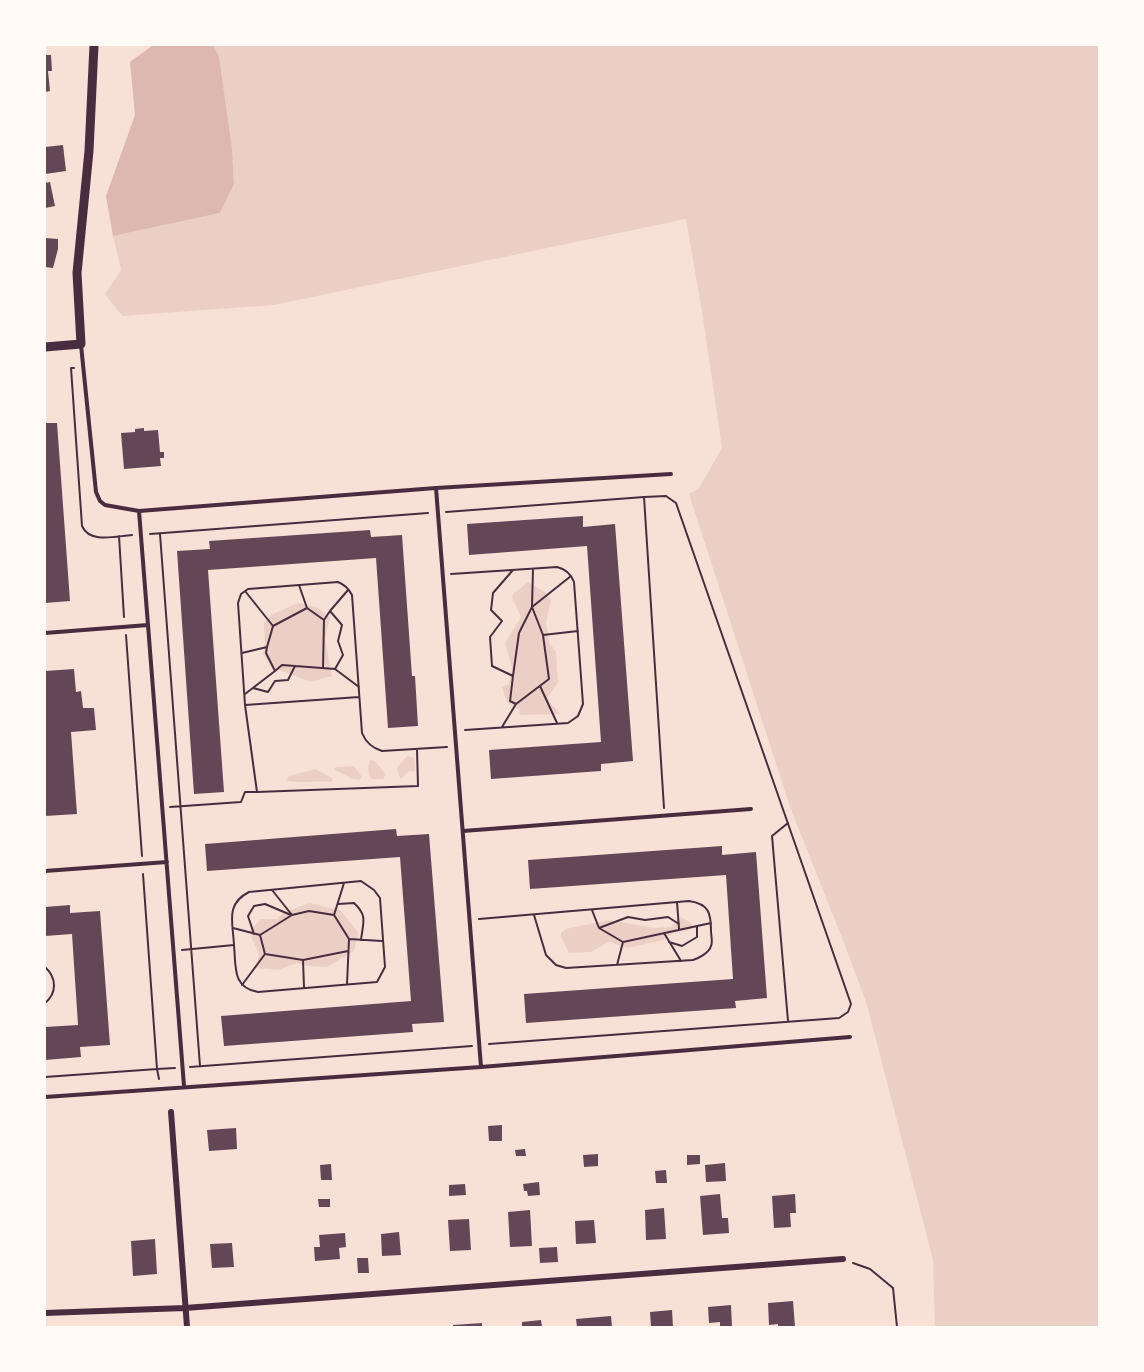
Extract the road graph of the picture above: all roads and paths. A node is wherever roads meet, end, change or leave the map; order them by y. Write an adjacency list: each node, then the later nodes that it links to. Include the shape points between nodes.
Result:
1 (94, 45): 2 (street, via 77,273)
2 (81, 344): 3 (street); 4 (lane)
3 (45, 347)
4 (83, 367): 8 (lane, via 96,492 105,505); 12 (path, via 71,369 82,526 93,537)
5 (671, 474): 6 (lane)
6 (435, 488): 8 (lane); 9 (lane)
7 (644, 497): 9 (path); 53 (path); 54 (path, via 666,496 678,506)
8 (139, 511): 11 (lane)
9 (438, 512): 10 (path); 15 (lane)
10 (160, 533): 11 (path); 50 (path)
11 (141, 534): 12 (path); 24 (lane)
12 (119, 536): 26 (path)
13 (533, 569): 14 (path); 16 (path, via 557,567); 20 (path)
14 (513, 570): 15 (path); 36 (path, via 494,593 491,610 502,621 490,637 492,666)
15 (442, 575): 46 (lane)
16 (571, 576): 20 (path); 27 (path)
17 (299, 585): 18 (path, via 338,582); 19 (path); 21 (path)
18 (349, 589): 22 (path); 39 (path)
19 (245, 591): 25 (path); 31 (path, via 238,603)
20 (532, 607): 29 (path); 36 (path, via 519,633)
21 (307, 608): 23 (path); 25 (path)
22 (330, 611): 23 (path); 34 (path, via 342,625 338,641 343,655)
23 (324, 620): 33 (path)
24 (148, 625): 26 (lane); 51 (lane)
25 (273, 626): 30 (path)
26 (125, 627): 28 (lane); 57 (path)
27 (578, 631): 29 (path); 44 (path, via 582,710 574,720)
28 (45, 633)
29 (543, 635): 37 (path, via 549,679)
30 (267, 647): 31 (path); 35 (path)
31 (241, 653): 40 (path)
32 (295, 666): 33 (path); 35 (path, via 282,665); 38 (path, via 288,680 275,681 268,692)
33 (323, 668): 34 (path)
34 (336, 669): 39 (path)
35 (275, 670): 38 (path)
36 (513, 676): 42 (path, via 510,701)
37 (540, 686): 42 (path); 44 (path)
38 (253, 687): 40 (path)
39 (358, 687): 41 (path)
40 (244, 694): 43 (path)
41 (359, 697): 43 (path); 48 (path, via 362,733 368,744 382,751)
42 (516, 704): 45 (path)
43 (245, 705): 49 (path)
44 (557, 723): 45 (path)
45 (502, 727): 46 (path)
46 (455, 730): 47 (lane)
47 (456, 746): 48 (path); 55 (lane)
48 (417, 748): 49 (path, via 418,786)
49 (257, 792): 50 (path, via 245,792 241,802)
50 (180, 807): 51 (path); 83 (path)
51 (162, 808): 56 (lane)
52 (751, 809): 53 (lane)
53 (665, 815): 55 (lane)
54 (788, 823): 95 (path, via 771,836); 95 (path, via 851,1005 839,1018)
55 (463, 831): 67 (lane)
56 (167, 862): 57 (lane); 85 (lane)
57 (142, 864): 58 (lane); 101 (path)
58 (45, 871)
59 (344, 883): 60 (path); 62 (path); 79 (path, via 361,881 380,898)
60 (272, 890): 64 (path); 71 (path, via 242,895 232,909)
61 (677, 902): 63 (path); 68 (path, via 698,903 706,908); 69 (path)
62 (338, 904): 65 (path); 78 (path, via 354,903 361,910)
63 (592, 910): 66 (path); 72 (path)
64 (292, 915): 65 (path, via 309,911); 74 (path, via 265,904 254,906 248,916); 76 (path)
65 (334, 915): 77 (path)
66 (534, 915): 67 (path); 89 (path, via 546,955 556,965)
67 (470, 920): 97 (lane)
68 (711, 922): 70 (path); 88 (path, via 711,946 699,958)
69 (679, 924): 72 (path, via 668,917 628,917); 73 (path)
70 (697, 926): 73 (path); 81 (path, via 697,938 682,946)
71 (233, 928): 74 (path); 82 (path)
72 (599, 928): 80 (path)
73 (679, 929): 75 (path)
74 (254, 933): 76 (path)
75 (664, 933): 80 (path); 81 (path)
76 (260, 935): 86 (path)
77 (349, 939): 78 (path); 84 (path)
78 (361, 940): 79 (path)
79 (383, 941): 91 (path, via 385,967 377,982)
80 (623, 942): 89 (path)
81 (669, 942): 88 (path)
82 (234, 945): 83 (path); 92 (path, via 236,973)
83 (191, 949): 85 (path); 98 (path)
84 (349, 950): 87 (path); 91 (path)
85 (174, 951): 99 (lane)
86 (265, 954): 87 (path); 92 (path)
87 (303, 960): 93 (path)
88 (681, 961): 89 (path)
89 (617, 965)
90 (45, 967): 94 (path, via 55,984 53,995)
91 (347, 984): 93 (path)
92 (242, 986): 93 (path, via 258,992)
93 (304, 988)
94 (45, 1004)
95 (788, 1022): 97 (path)
96 (850, 1037): 100 (lane)
97 (480, 1045): 98 (path); 100 (lane)
98 (200, 1066): 99 (path)
99 (183, 1067): 101 (path); 103 (lane)
100 (482, 1067): 103 (lane)
101 (157, 1069): 102 (path); 104 (path)
102 (45, 1077)
103 (184, 1086): 104 (lane)
104 (160, 1088): 105 (lane)
105 (45, 1097)
106 (171, 1112): 108 (street)
107 (843, 1259): 108 (street); 111 (path, via 870,1269 893,1288)
108 (185, 1308): 109 (street); 110 (street)
109 (45, 1313)
110 (187, 1327)
111 (897, 1327)

